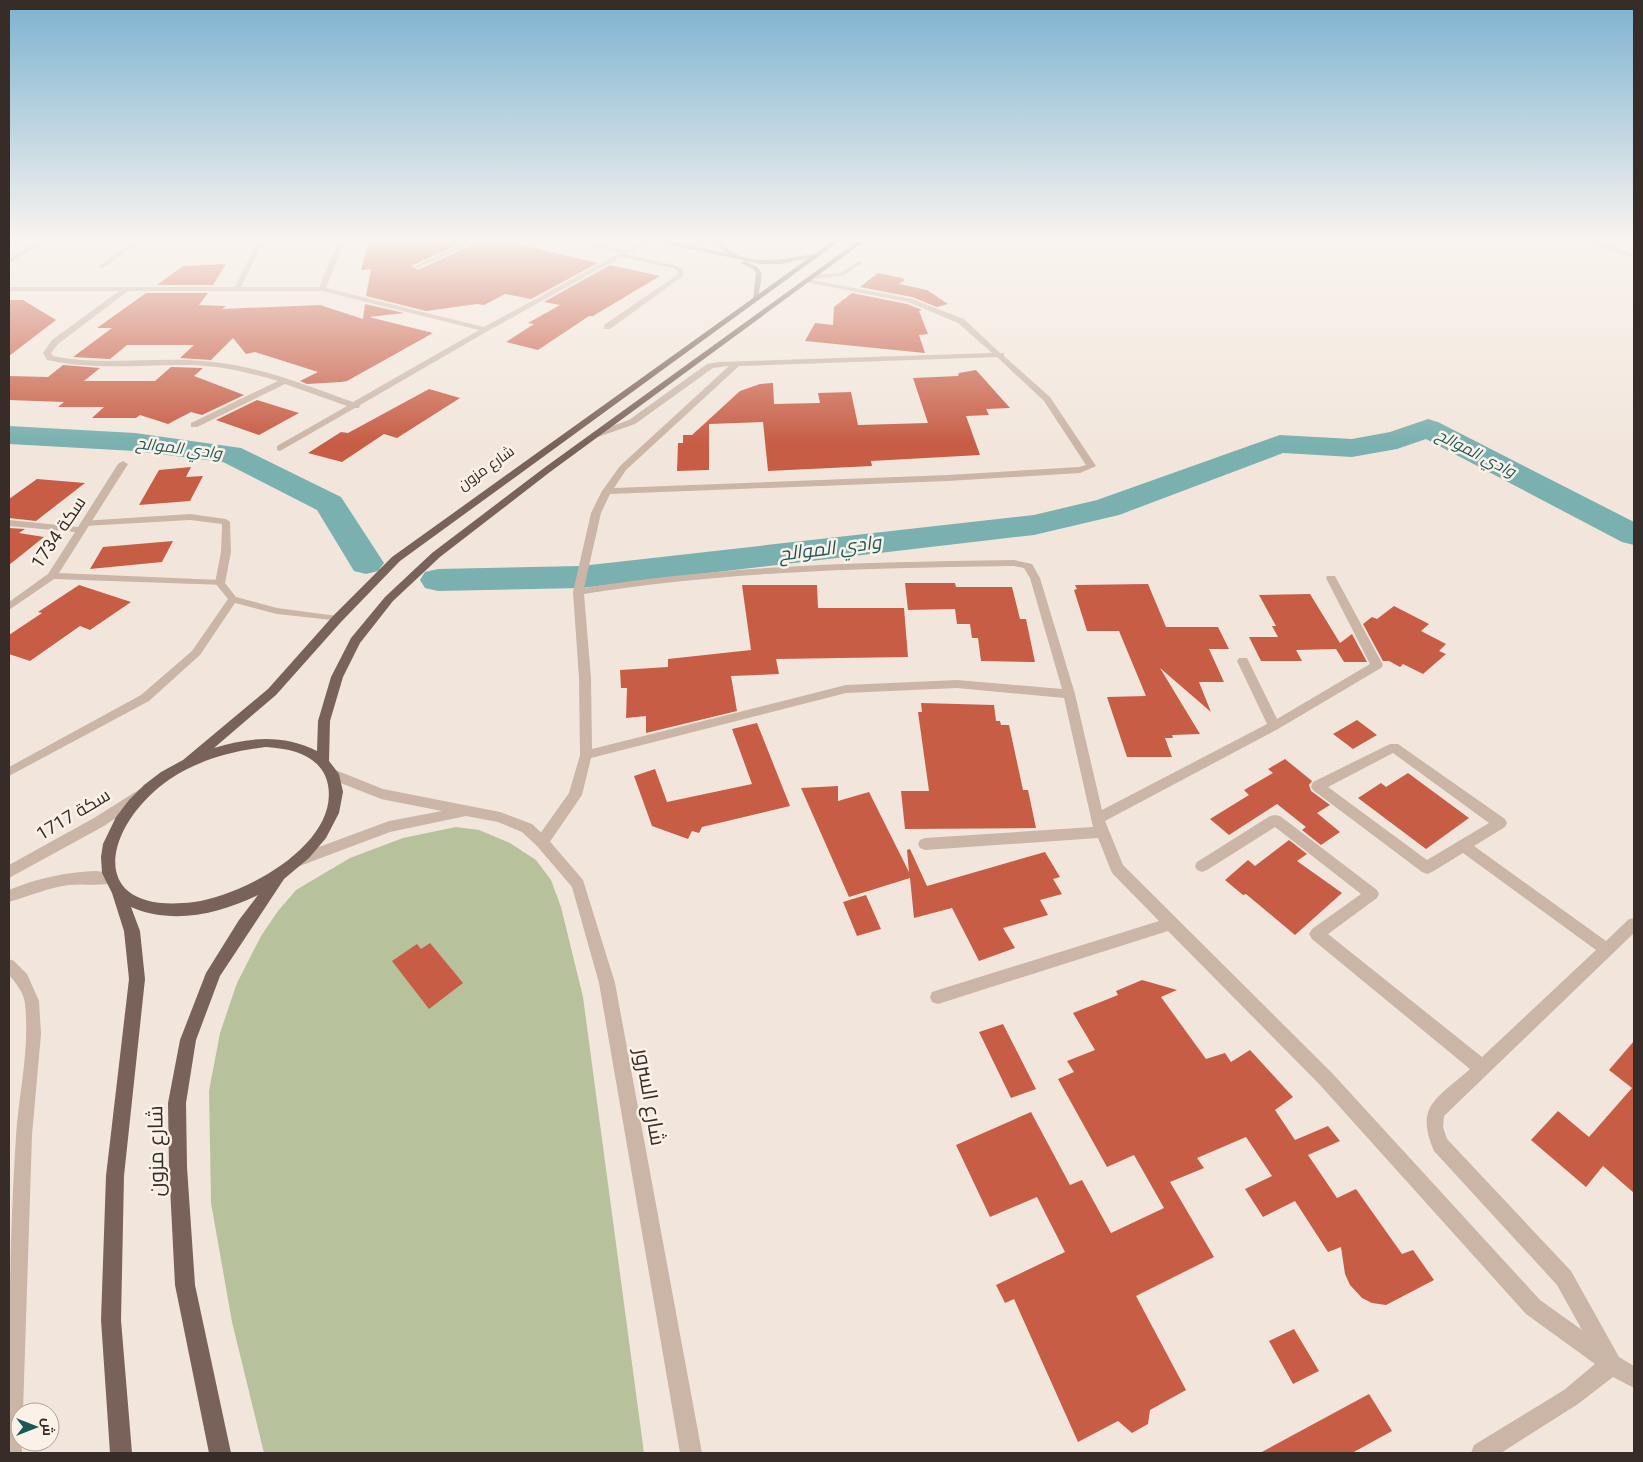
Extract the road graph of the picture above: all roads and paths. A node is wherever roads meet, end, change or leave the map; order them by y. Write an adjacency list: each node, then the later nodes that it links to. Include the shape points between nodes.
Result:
1 (100, 308): 12 (street, via 54,342 47,353 50,358 70,362 214,364)
2 (398, 308): 9 (street)
3 (524, 308): 9 (street)
4 (634, 308): 8 (street)
5 (743, 308): 27 (main road, شارع مزون, via 396,558)
6 (770, 308): 15 (main road)
7 (934, 308): 10 (street, via 961,321)
8 (607, 327)
9 (485, 330): 13 (street)
10 (1001, 355): 11 (street); 18 (street, via 1047,398 1092,466 1088,469 948,478)
11 (736, 364): 15 (street, via 710,366 632,422); 18 (street, via 623,468)
12 (285, 381): 13 (street); 14 (street)
13 (356, 406): 16 (street)
14 (194, 424)
15 (594, 435): 32 (main road, via 436,555 389,599 355,642 338,677 324,722)
16 (280, 448)
17 (123, 464): 20 (street, سكة 1734)
18 (607, 491): 24 (street, via 596,513)
19 (9, 523): 20 (street)
20 (83, 526): 21 (street, سكة 1734); 23 (lane, via 190,517 226,522 226,552)
21 (52, 576): 23 (street); 26 (street, سكة 1734)
22 (1331, 578): 30 (street, via 1377,665)
23 (220, 583): 25 (lane)
24 (578, 592): 29 (street, via 631,582 836,566 1021,564 1028,566 1035,578); 31 (street, via 585,678)
25 (233, 599): 27 (lane); 34 (lane, via 196,653 145,698)
26 (9, 607)
27 (337, 619): 33 (main road, شارع مزون, via 272,692)
28 (1243, 661): 30 (street)
29 (1069, 694): 31 (street, via 958,684 846,690); 38 (street)
30 (1274, 726): 38 (street)
31 (586, 756): 39 (street, via 575,795)
32 (323, 760): 33 (main road, via 299,746 266,742 227,748); 35 (main road)
33 (187, 764): 36 (main road, شارع مزون)
34 (9, 772)
35 (333, 774): 37 (street, شارع السرور, via 381,794); 43 (main road, via 336,800 331,816 324,831)
36 (155, 784): 44 (street, سكة 1717, via 99,822); 45 (main road, شارع مزون, via 134,804 115,831 109,847 108,864)
37 (471, 811): 39 (street, شارع السرور, via 500,817 527,828); 43 (street, via 389,827)
38 (1100, 825): 40 (street); 47 (street, via 1117,869)
39 (542, 842): 58 (street, شارع السرور, via 578,884 607,983)
40 (925, 844)
41 (1464, 846): 41 (street, via 1500,823 1394,747 1318,786 1428,868); 49 (street)
42 (1202, 866): 52 (street, via 1275,820 1372,894 1317,934)
43 (290, 867): 45 (main road, via 265,884 222,903 179,910 143,906 128,899); 57 (main road, شارع مزون, via 244,925 214,973 188,1040 177,1103 186,1285)
44 (9, 872)
45 (114, 884): 46 (street, via 85,876 56,879); 56 (main road, شارع مزون, via 132,931 136,979 115,1176 111,1320)
46 (9, 896)
47 (1169, 924): 51 (street); 53 (street, via 1326,1079 1533,1307)
48 (1634, 924): 49 (street)
49 (1607, 950): 52 (street)
50 (9, 965): 55 (lane, via 22,979 32,1001 34,1034 24,1135)
51 (938, 997)
52 (1482, 1068): 53 (street, via 1436,1112 1434,1127 1440,1145 1564,1278)
53 (1612, 1364): 54 (street); 59 (street, via 1571,1397)
54 (1634, 1378)
55 (12, 1453)
56 (120, 1453)
57 (220, 1453)
58 (691, 1453)
59 (1482, 1453)

